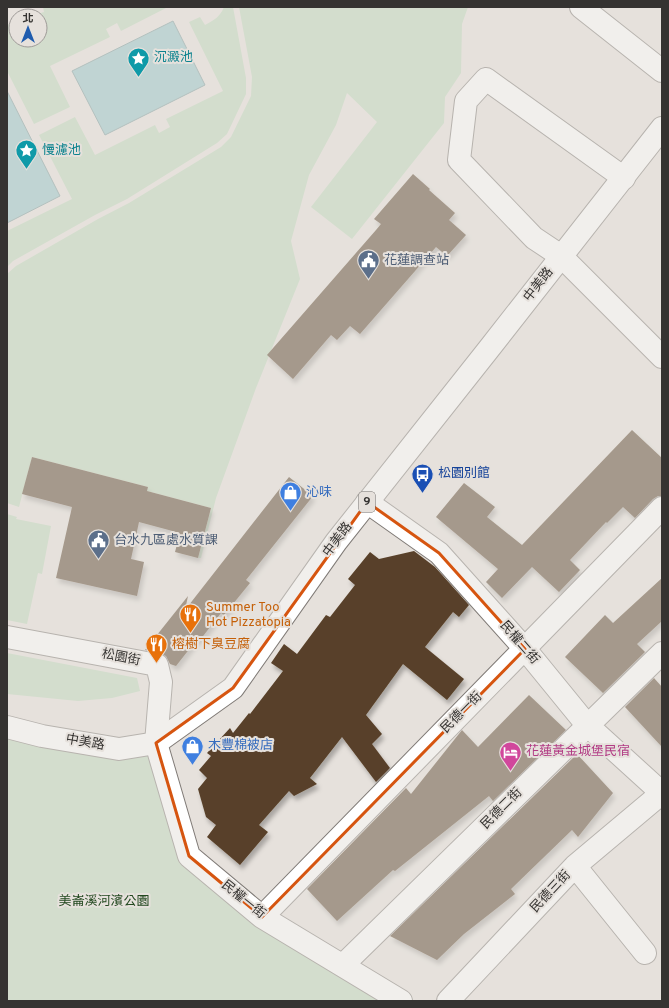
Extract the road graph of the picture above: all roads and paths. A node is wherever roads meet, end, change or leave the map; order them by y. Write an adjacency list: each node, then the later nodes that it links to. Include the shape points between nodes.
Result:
1 (581, 7): 2 (street)
2 (662, 71)
3 (662, 128): 4 (street, 中美路 / 9)
4 (624, 178): 5 (street, 中美路 / 9); 5 (street, via 486,79 466,101 459,160 534,238)
5 (561, 256): 6 (street); 7 (street, 中美路 / 9)
6 (662, 357)
7 (367, 502): 10 (street, 民權二街, via 438,553); 14 (street, 中美路 / 9, via 233,688)
8 (662, 508): 10 (street, 民德一街)
9 (7, 637): 14 (street, 松園街, via 157,665 161,682)
10 (525, 649): 12 (street, 民權二街); 17 (street, 民德一街)
11 (662, 653): 12 (street, 民德二街)
12 (587, 725): 15 (street, 民權二街); 19 (street, 民德二街)
13 (7, 727): 14 (street, 中美路 / 9, via 42,736 119,749)
14 (156, 743): 17 (street, 民權一街, via 189,856)
15 (662, 793): 16 (street, 民德三街)
16 (575, 866): 18 (street); 21 (street, 民德三街)
17 (262, 916): 19 (street, 民權一街)
18 (645, 953)
19 (343, 965): 20 (street, 民權一街)
20 (400, 1001)
21 (448, 1001)

